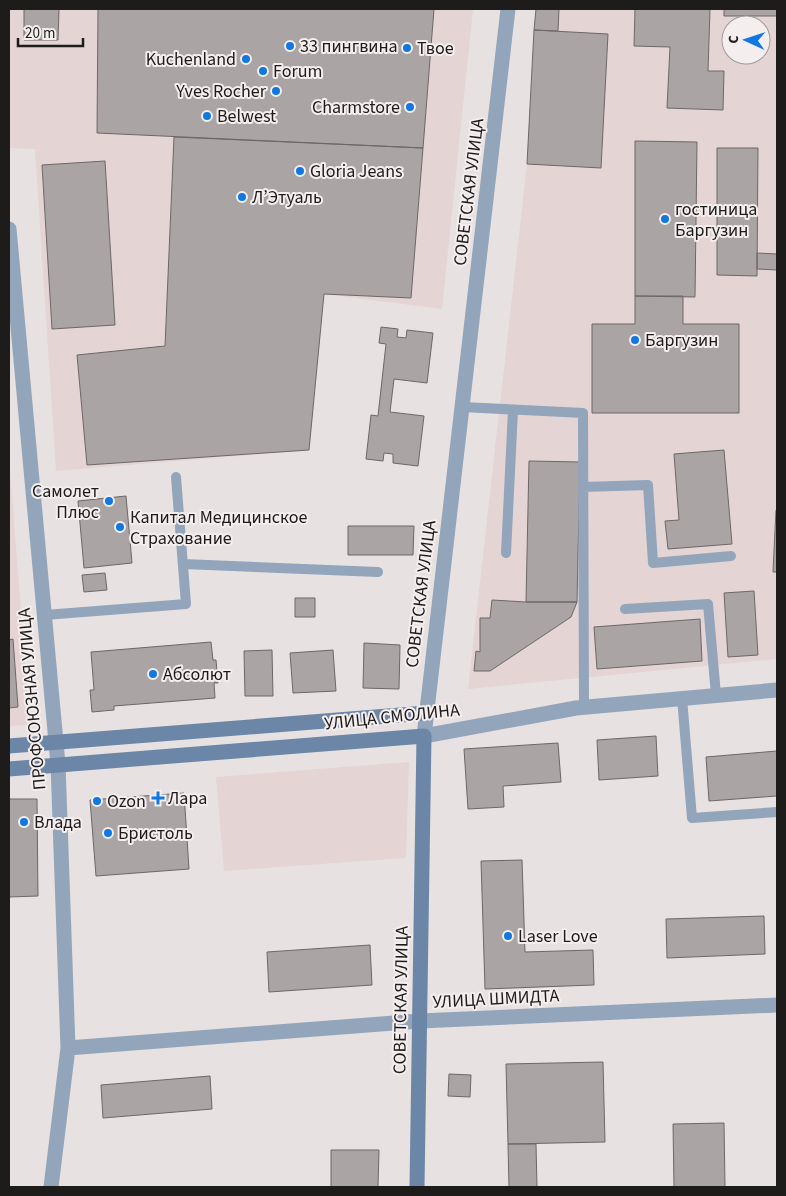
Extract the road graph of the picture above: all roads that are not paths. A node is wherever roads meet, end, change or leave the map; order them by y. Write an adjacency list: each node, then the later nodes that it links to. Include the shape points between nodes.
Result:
1 (508, 9): 3 (street, СОВЕТСКАЯ УЛИЦА)
2 (9, 229): 12 (street, ПРОФСОЮЗНАЯ УЛИЦА)
3 (462, 407): 4 (lane); 17 (street, СОВЕТСКАЯ УЛИЦА)
4 (513, 410): 6 (lane, via 583,413); 7 (lane)
5 (176, 477): 9 (lane)
6 (583, 487): 8 (lane, via 648,486 654,563); 16 (lane)
7 (506, 553)
8 (731, 556)
9 (182, 564): 10 (lane); 12 (lane, via 186,604)
10 (378, 572)
11 (625, 609): 14 (lane, via 708,604)
12 (44, 615): 19 (street, ПРОФСОЮЗНАЯ УЛИЦА)
13 (777, 690): 14 (street, УЛИЦА СМОЛИНА)
14 (716, 695): 15 (street, УЛИЦА СМОЛИНА)
15 (682, 698): 16 (street, УЛИЦА СМОЛИНА); 23 (lane, via 692,818)
16 (584, 707): 18 (street, УЛИЦА СМОЛИНА)
17 (426, 713): 18 (street, СОВЕТСКАЯ УЛИЦА); 19 (main road)
18 (424, 736): 21 (main road, УЛИЦА СМОЛИНА); 25 (main road, СОВЕТСКАЯ УЛИЦА)
19 (55, 742): 20 (main road); 21 (street, ПРОФСОЮЗНАЯ УЛИЦА)
20 (9, 746)
21 (58, 764): 22 (main road, УЛИЦА СМОЛИНА); 26 (street, ПРОФСОЮЗНАЯ УЛИЦА)
22 (9, 769)
23 (777, 812)
24 (777, 1005): 25 (street, УЛИЦА ШМИДТА)
25 (420, 1021): 26 (street, УЛИЦА ШМИДТА); 28 (main road, СОВЕТСКАЯ УЛИЦА)
26 (68, 1048): 27 (street, ПРОФСОЮЗНАЯ УЛИЦА)
27 (51, 1187)
28 (418, 1187)

